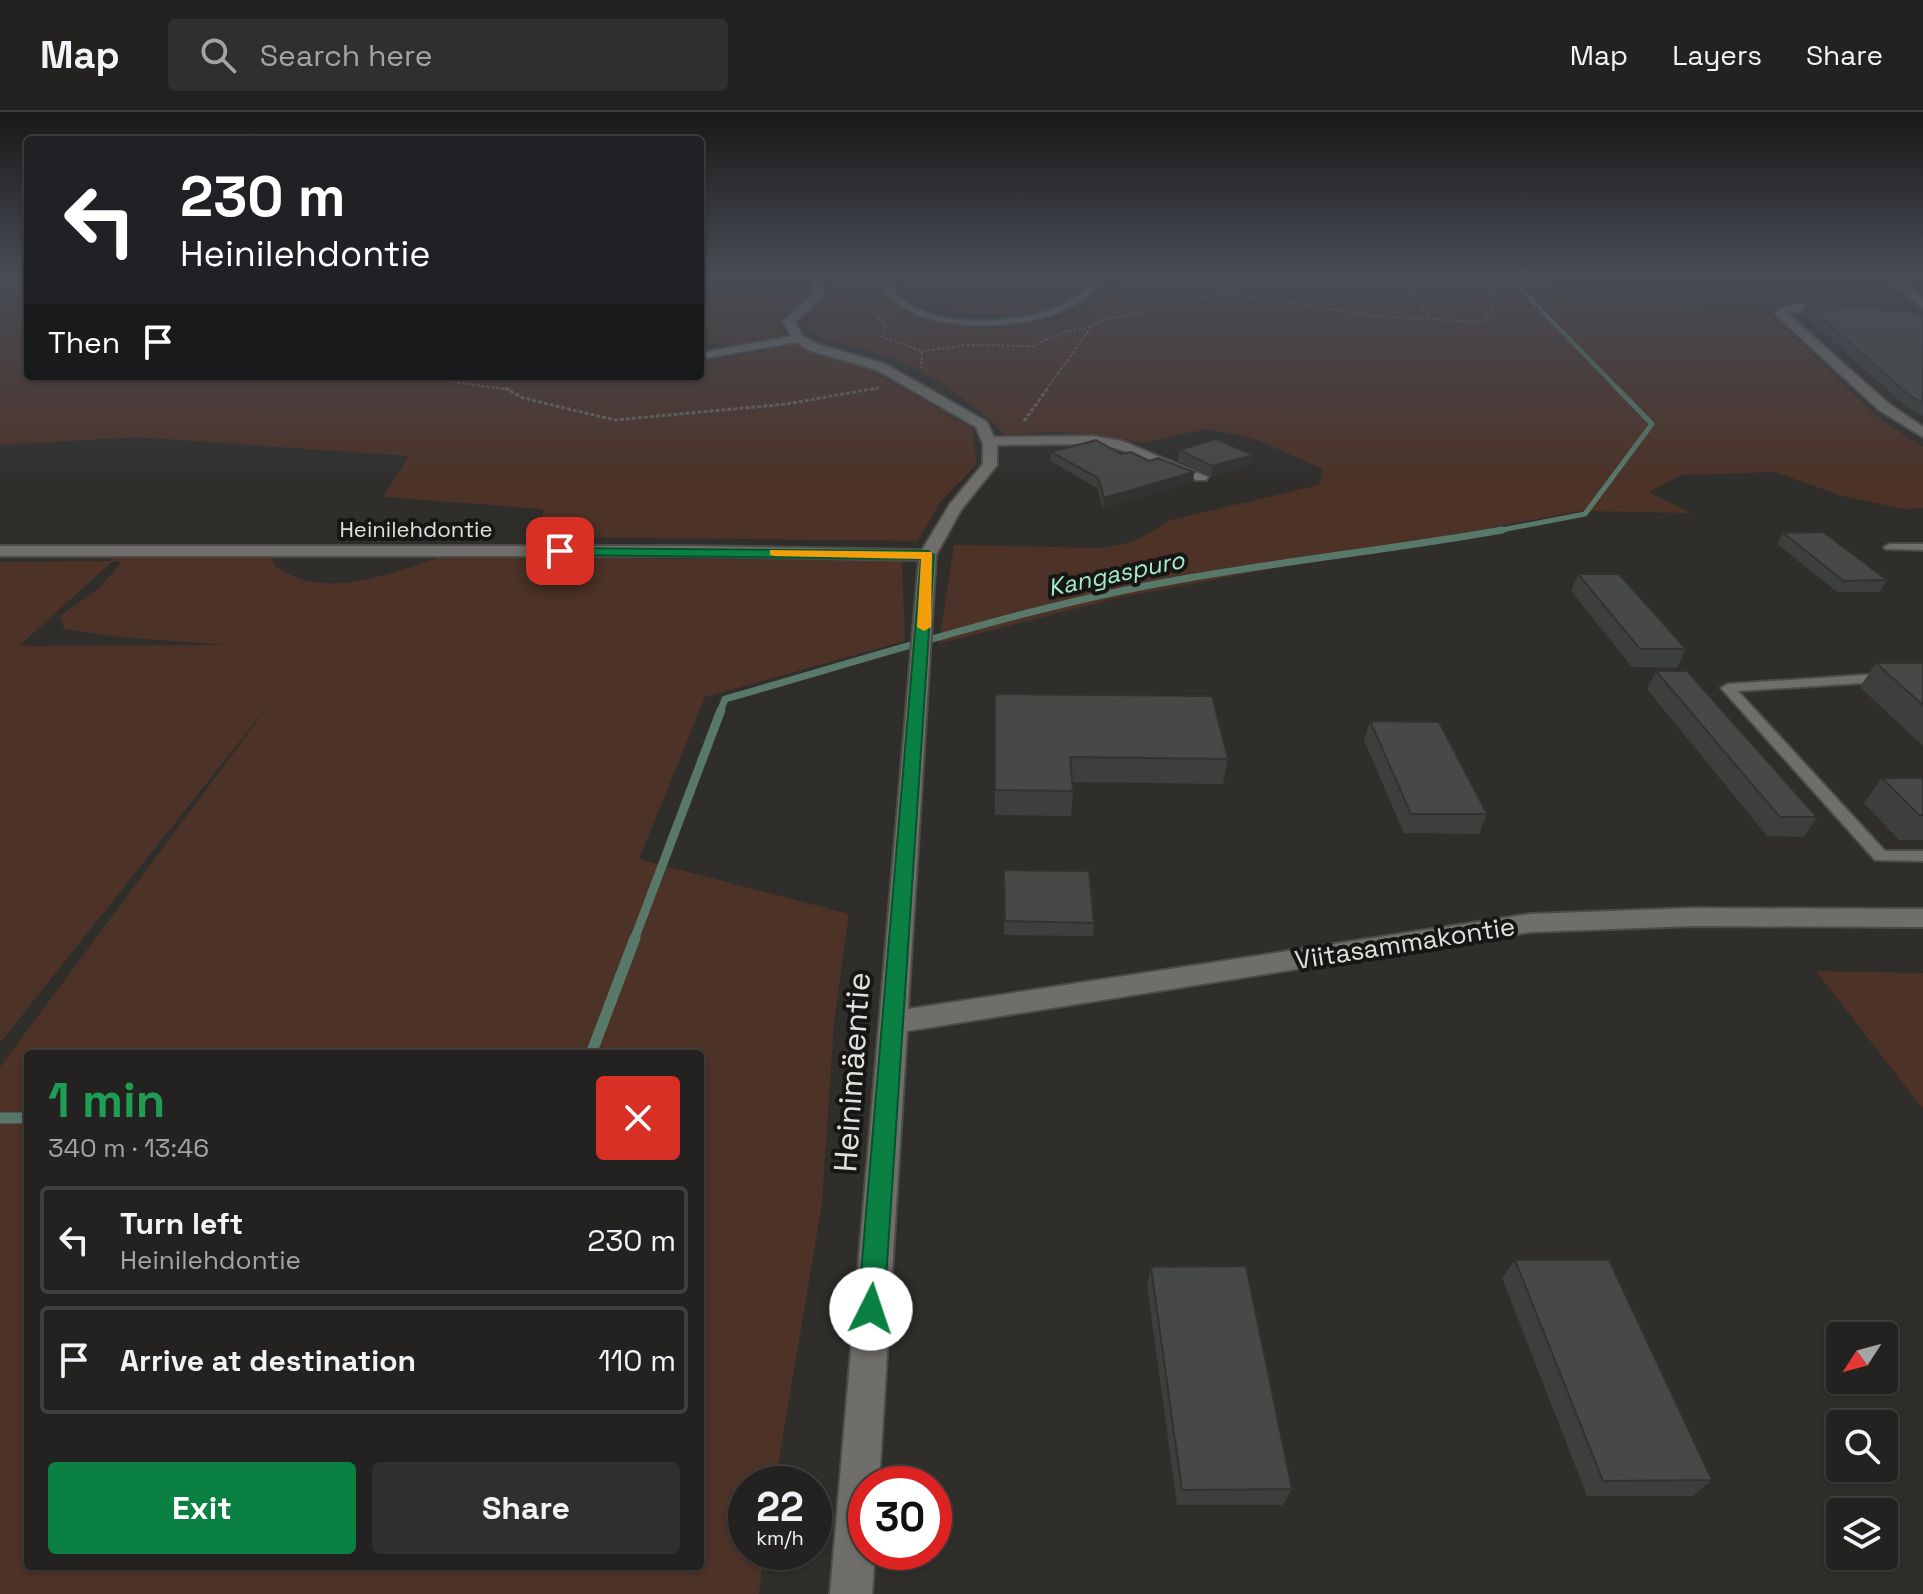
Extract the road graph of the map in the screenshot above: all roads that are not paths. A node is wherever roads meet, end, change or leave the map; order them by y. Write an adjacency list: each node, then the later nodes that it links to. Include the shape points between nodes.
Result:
1 (755, 346): 4 (street)
2 (811, 346): 6 (street, via 902,378 982,425)
3 (1817, 346): 5 (street, via 1884,407)
4 (704, 356)
5 (1923, 433)
6 (988, 441): 7 (street, via 1093,440 1122,445); 11 (street, via 990,465 961,497)
7 (1201, 477)
8 (1890, 547): 9 (lane)
9 (1923, 547)
10 (0, 551): 11 (street, Heinilehdontie)
11 (928, 555): 15 (street, Heinimäentie)
12 (1923, 675): 13 (lane, via 1728,688 1881,856)
13 (1923, 856)
14 (1923, 918): 15 (street, Viitasammakontie, via 1530,923)
15 (891, 1023): 16 (street, Heinimäentie)
16 (851, 1594)

